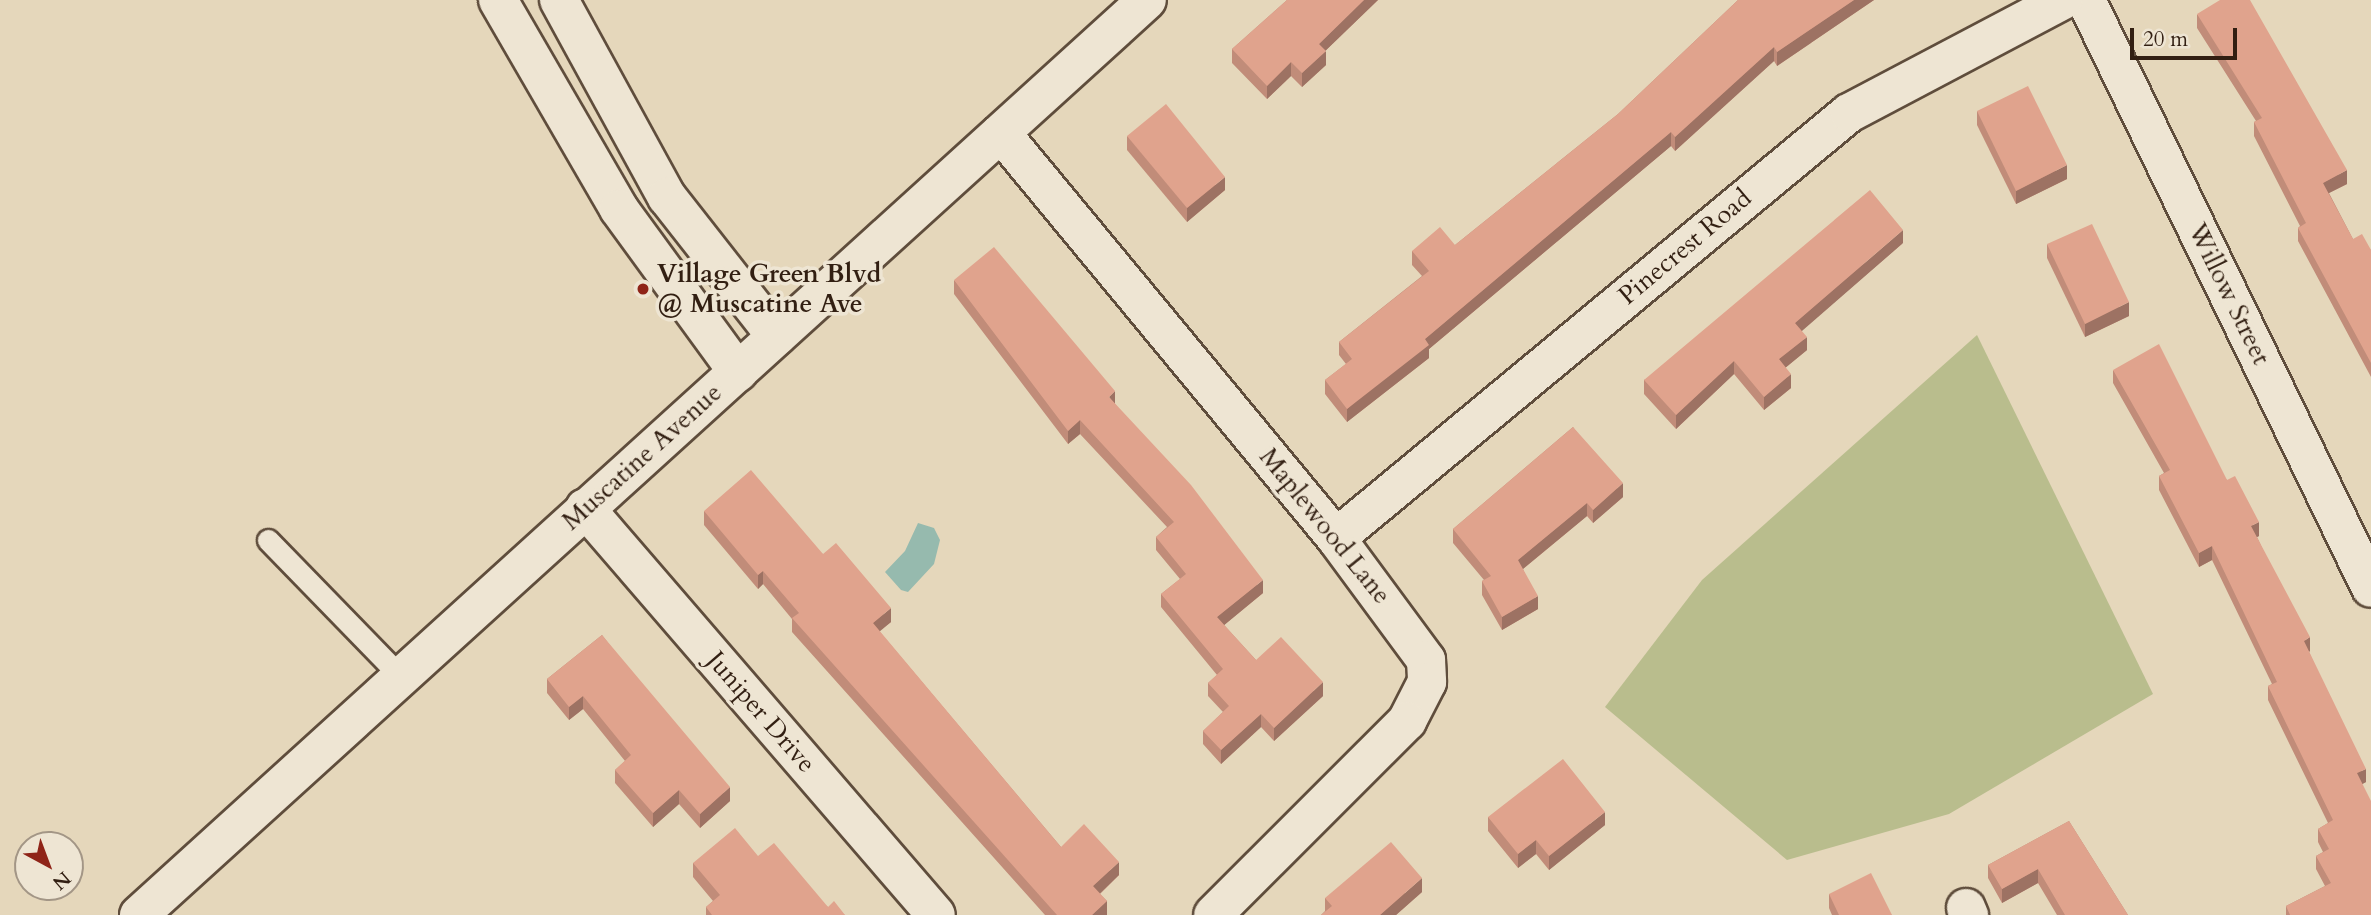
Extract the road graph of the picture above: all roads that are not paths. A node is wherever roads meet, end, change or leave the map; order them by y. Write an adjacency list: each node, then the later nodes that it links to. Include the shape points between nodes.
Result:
1 (498, 0): 8 (street, via 619,209)
2 (559, 0): 7 (street, via 667,197)
3 (1147, 0): 6 (street, Muscatine Avenue)
4 (2063, 0): 10 (street, Pinecrest Road, via 1849,113)
5 (2086, 0): 12 (street, Willow Street)
6 (1001, 133): 7 (street, Muscatine Avenue); 10 (street, Maplewood Lane)
7 (776, 336): 8 (street, Muscatine Avenue)
8 (738, 372): 9 (street, Muscatine Avenue)
9 (585, 508): 13 (street, Muscatine Avenue); 15 (street, Juniper Drive)
10 (1336, 538): 16 (street, Maplewood Lane, via 1418,642 1427,682 1407,721)
11 (268, 540): 13 (lane)
12 (2371, 588)
13 (401, 677): 14 (street, Muscatine Avenue)
14 (139, 915)
15 (936, 915)
16 (1213, 915)

